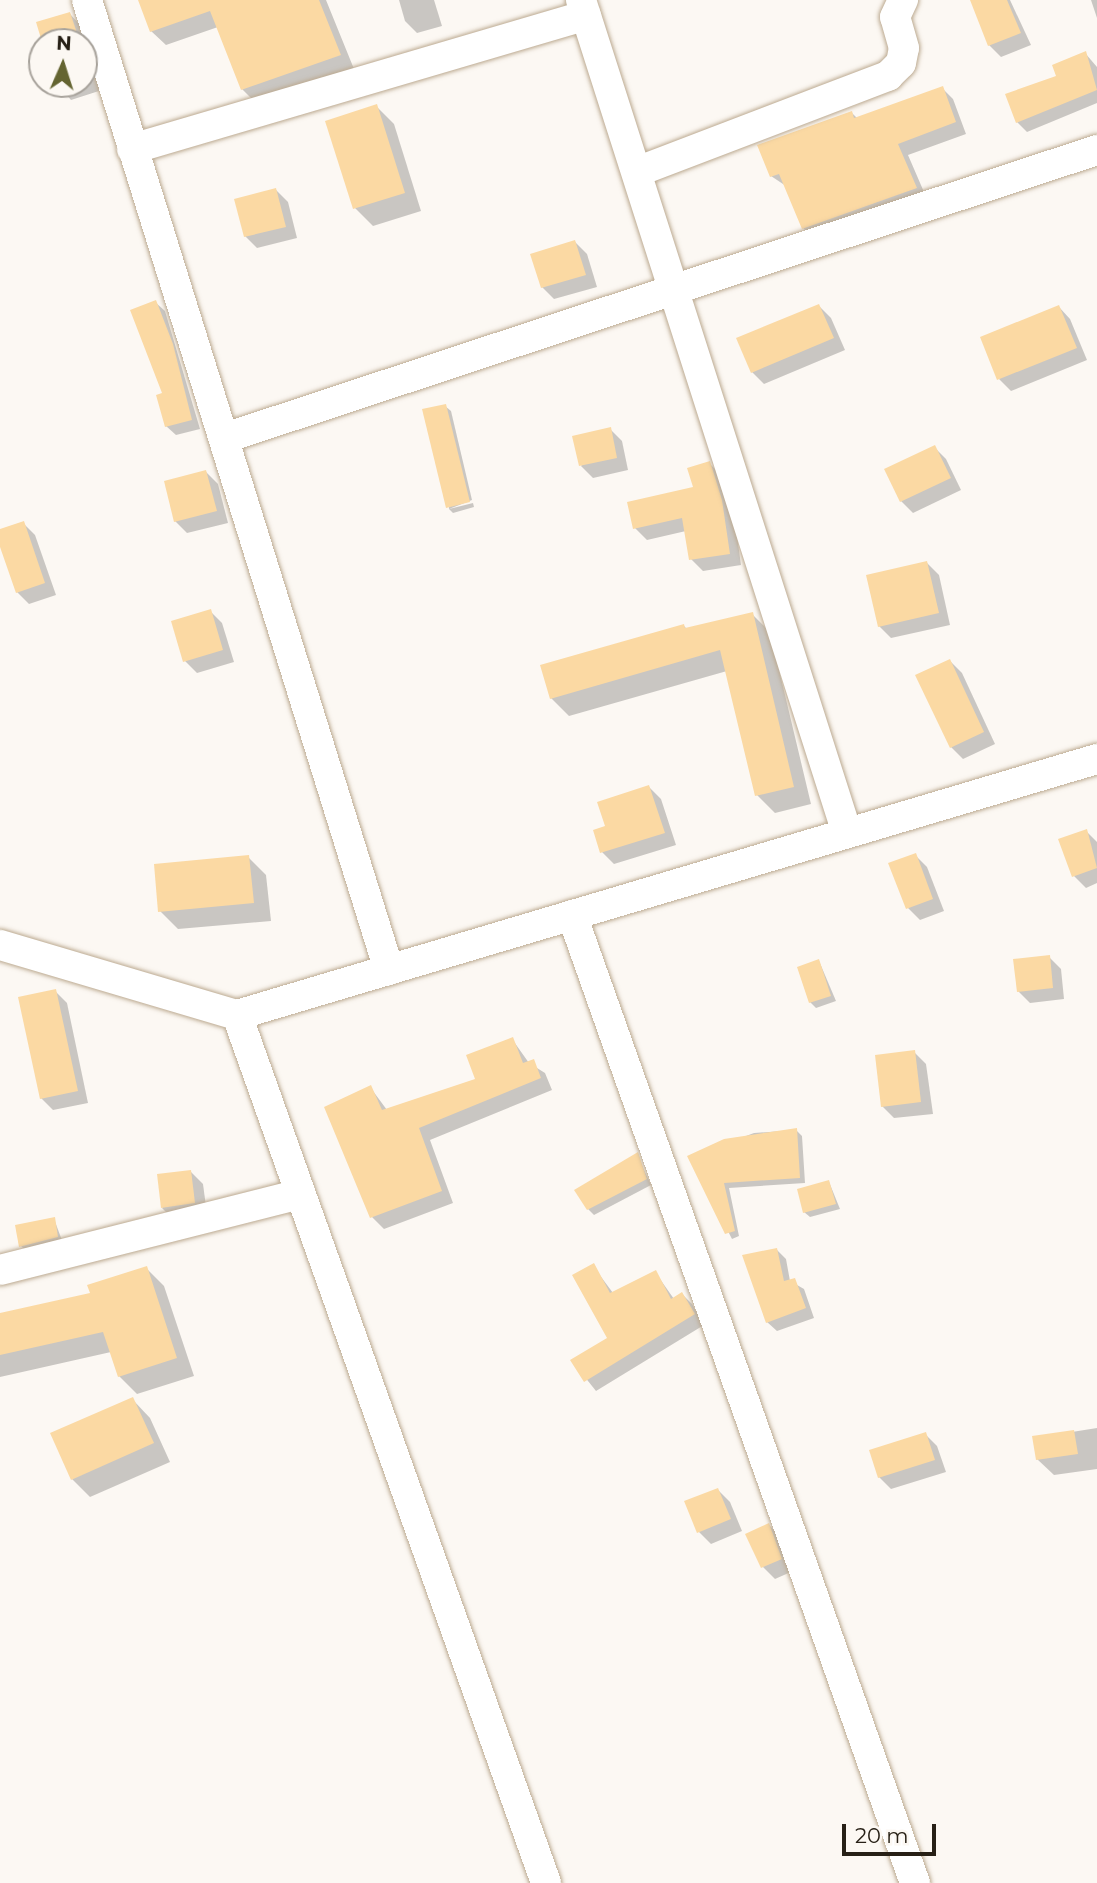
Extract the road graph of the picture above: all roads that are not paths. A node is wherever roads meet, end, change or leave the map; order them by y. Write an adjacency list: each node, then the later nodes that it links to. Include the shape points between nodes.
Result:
1 (87, 0): 4 (street)
2 (903, 0): 6 (street, via 895,17 904,47 901,63 887,76)
3 (584, 8): 4 (street); 6 (street)
4 (132, 149): 8 (street)
5 (1097, 150): 7 (street)
6 (639, 172): 7 (street)
7 (676, 289): 8 (street); 10 (street)
8 (225, 439): 13 (street)
9 (1097, 759): 10 (street)
10 (847, 834): 11 (street)
11 (572, 915): 13 (street); 18 (street)
12 (0, 945): 14 (street)
13 (389, 970): 14 (street)
14 (237, 1015): 15 (street)
15 (301, 1194): 16 (street); 17 (street)
16 (0, 1270)
17 (546, 1883)
18 (915, 1883)

